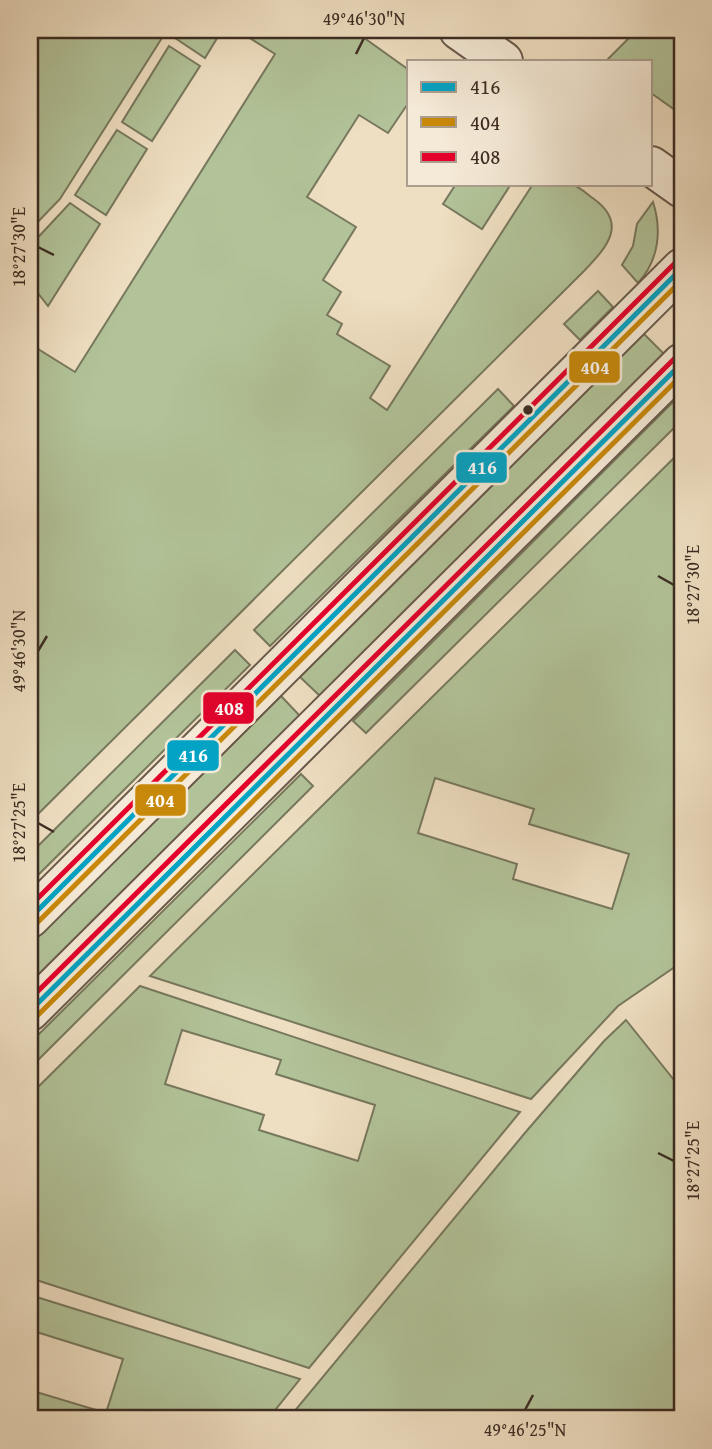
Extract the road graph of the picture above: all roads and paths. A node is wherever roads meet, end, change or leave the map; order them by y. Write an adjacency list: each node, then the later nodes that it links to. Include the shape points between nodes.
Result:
1 (459, 30): 2 (street)
2 (502, 60)
3 (652, 167): 4 (street)
4 (682, 188)
5 (682, 268): 7 (street)
6 (682, 363): 8 (street)
7 (30, 918)
8 (30, 1011)

